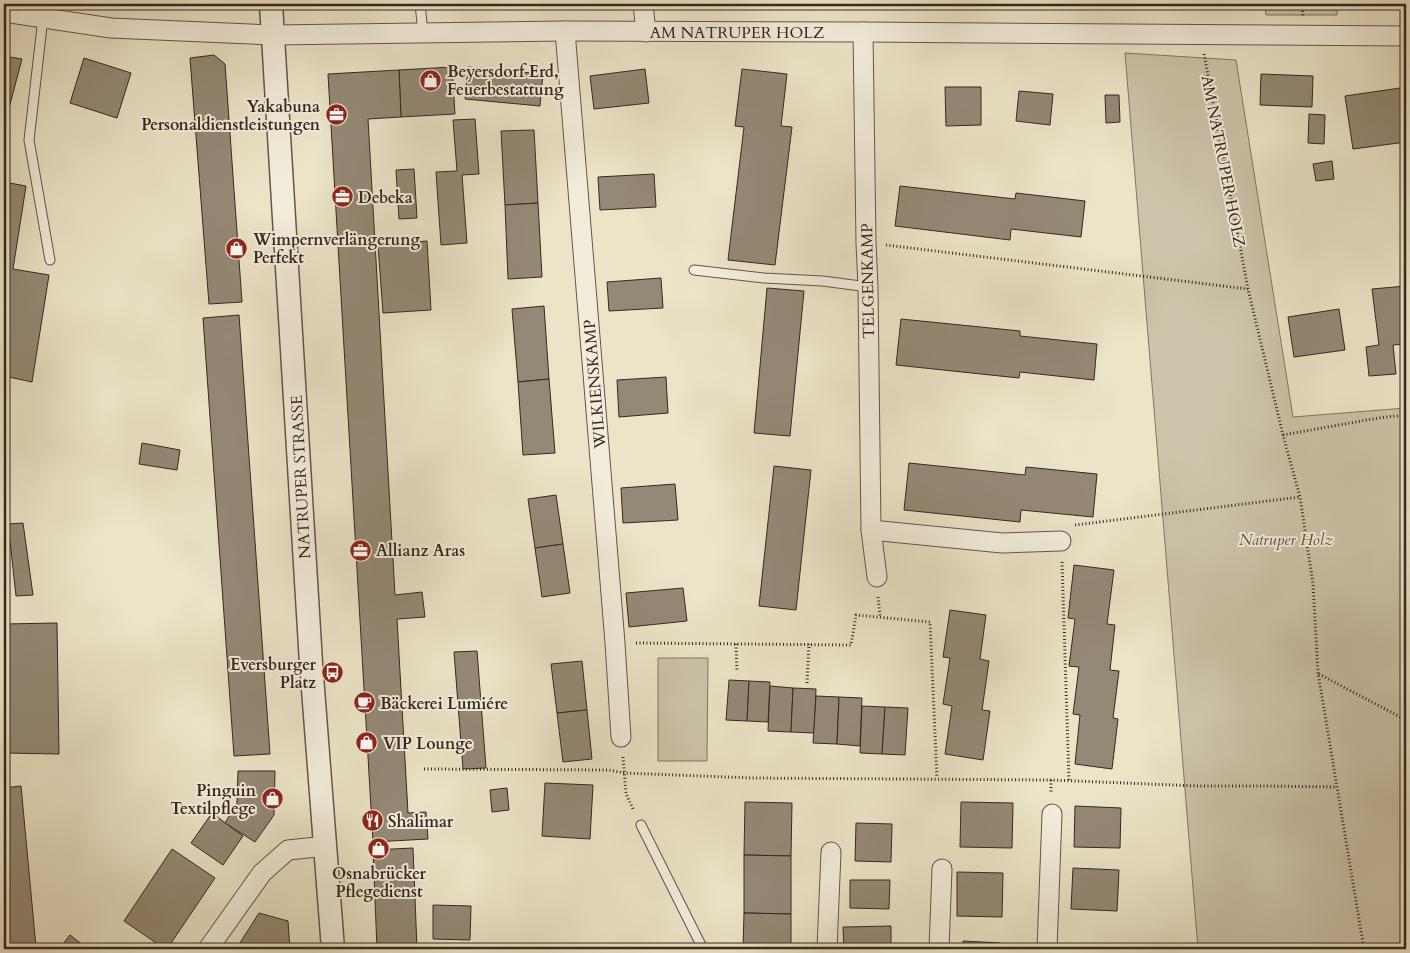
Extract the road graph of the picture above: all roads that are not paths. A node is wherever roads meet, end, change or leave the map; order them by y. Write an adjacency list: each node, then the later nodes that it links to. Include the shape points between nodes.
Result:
1 (271, 4): 10 (street, NATRUPER STRASSE)
2 (420, 4): 9 (lane)
3 (644, 4): 7 (street)
4 (4, 12): 5 (street, AM NATRUPER HOLZ)
5 (33, 13): 10 (street, AM NATRUPER HOLZ, via 111,28); 12 (lane, via 29,140)
6 (566, 31): 7 (street, AM NATRUPER HOLZ); 9 (street, AM NATRUPER HOLZ); 18 (street, WILKIENSKAMP)
7 (646, 32): 8 (street, AM NATRUPER HOLZ)
8 (863, 32): 11 (street, AM NATRUPER HOLZ); 14 (street, TELGENKAMP)
9 (423, 33): 10 (street, AM NATRUPER HOLZ)
10 (274, 35): 21 (street, NATRUPER STRASSE, via 311,664)
11 (1406, 36)
12 (50, 260)
13 (694, 270): 14 (lane)
14 (868, 287): 15 (street, TELGENKAMP)
15 (871, 530): 16 (street, via 1002,543); 17 (street, TELGENKAMP)
16 (1061, 541)
17 (877, 577)
18 (622, 737)
19 (1052, 814): 29 (street)
20 (641, 825): 26 (lane)
21 (326, 846): 24 (street, via 288,850 262,873); 25 (street, NATRUPER STRASSE)
22 (831, 852): 27 (street)
23 (942, 869): 28 (street)
24 (208, 949)
25 (333, 949)
26 (703, 949)
27 (827, 949)
28 (939, 949)
29 (1047, 949)

